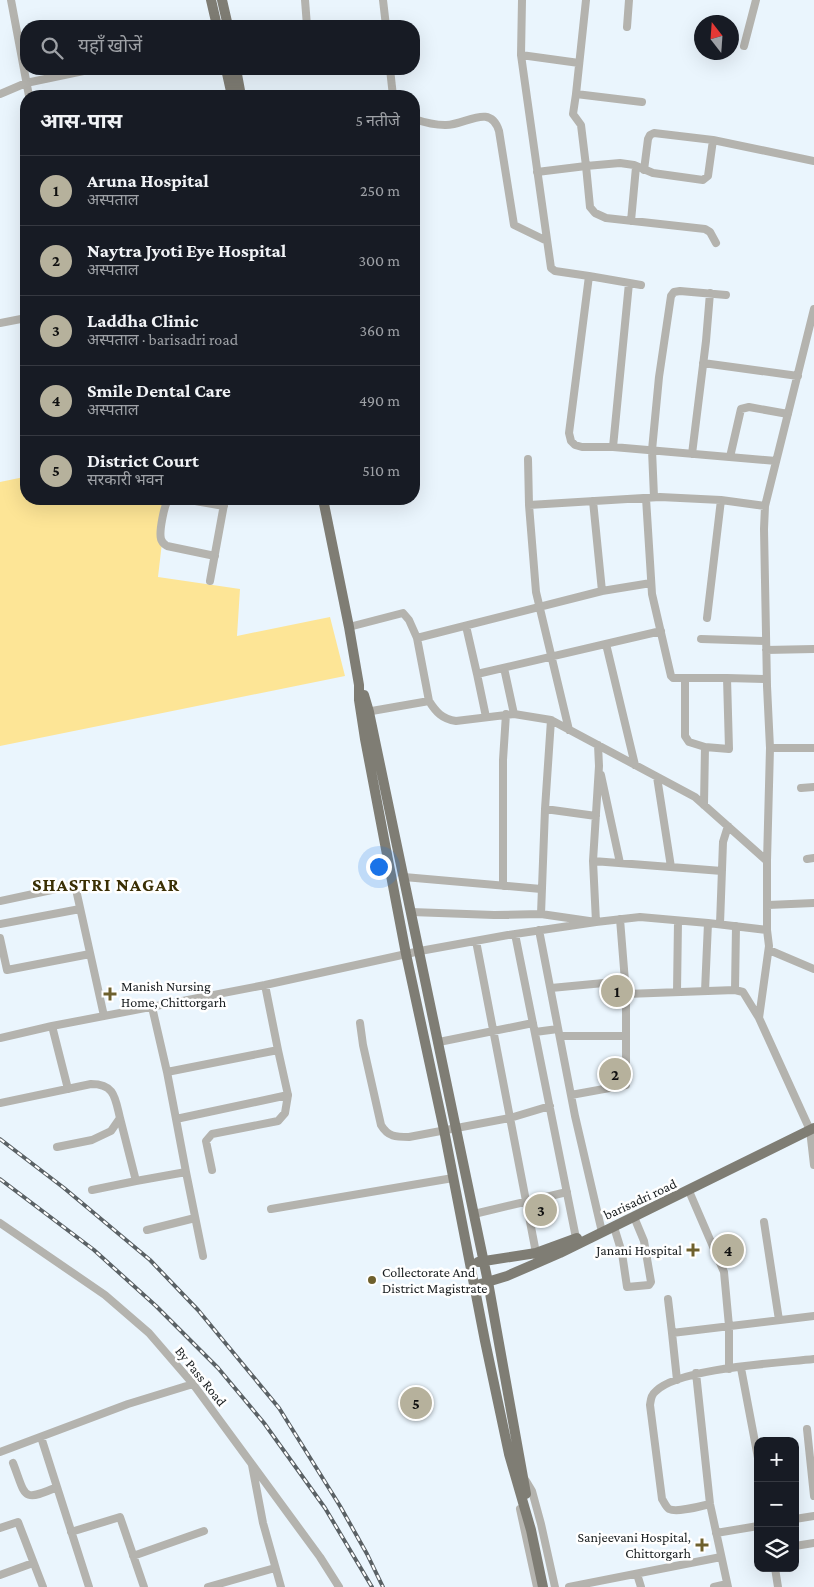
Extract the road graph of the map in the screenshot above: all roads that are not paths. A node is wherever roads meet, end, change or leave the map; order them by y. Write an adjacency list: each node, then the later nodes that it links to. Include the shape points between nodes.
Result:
1 (12, 0): 16 (street)
2 (212, 0): 10 (main road)
3 (222, 0): 11 (main road)
4 (305, 0): 12 (street)
5 (383, 0): 13 (street)
6 (522, 0): 17 (street)
7 (586, 0): 18 (street)
8 (629, 0): 14 (street)
9 (756, 0): 15 (street)
10 (216, 20)
11 (227, 20)
12 (307, 20)
13 (385, 20)
14 (627, 27)
15 (744, 46)
16 (20, 47)
17 (521, 55): 18 (street); 37 (street)
18 (579, 63): 30 (street)
19 (25, 75): 24 (street)
20 (64, 75): 24 (street)
21 (227, 75): 26 (main road)
22 (237, 75): 27 (main road)
23 (391, 75): 28 (street)
24 (26, 83): 25 (street); 29 (street)
25 (28, 90)
26 (231, 90)
27 (240, 90)
28 (392, 90)
29 (0, 94)
30 (576, 94): 31 (street); 35 (street, via 573,114 581,125)
31 (642, 102)
32 (420, 120): 39 (street, via 446,126 486,116 495,121 514,225)
33 (713, 140): 34 (street); 36 (street, via 654,133 648,139); 36 (street, via 706,179)
34 (814, 161)
35 (586, 166): 36 (street, via 620,163); 37 (street); 38 (street, via 592,210 606,218)
36 (640, 168): 38 (street)
37 (537, 172): 39 (street)
38 (631, 221): 40 (street, via 704,229 710,232)
39 (547, 241): 41 (street, via 553,271)
40 (716, 243)
41 (589, 276): 42 (street); 52 (street, via 569,437 575,445 582,447)
42 (629, 283): 43 (street); 52 (street)
43 (641, 285)
44 (710, 294): 45 (street); 49 (street); 53 (street, via 680,291 671,296)
45 (726, 294)
46 (814, 308): 50 (street)
47 (20, 319): 48 (street)
48 (0, 323)
49 (703, 363): 50 (street); 54 (street)
50 (798, 376): 51 (street)
51 (788, 414): 55 (street, via 749,407 741,409); 57 (street)
52 (613, 447): 53 (street)
53 (652, 450): 54 (street); 58 (street)
54 (692, 454): 55 (street)
55 (730, 457): 57 (street)
56 (528, 459): 64 (street)
57 (776, 461): 65 (street)
58 (650, 498): 59 (street); 60 (street); 68 (street)
59 (720, 500): 65 (street); 71 (street)
60 (593, 501): 64 (street); 69 (street)
61 (165, 505): 66 (street, via 163,543)
62 (224, 505): 66 (street)
63 (324, 505): 73 (main road)
64 (529, 505): 70 (street)
65 (765, 506): 77 (street)
66 (215, 556): 67 (street)
67 (210, 581)
68 (651, 583): 69 (street); 74 (street)
69 (602, 592): 70 (street)
70 (540, 607): 72 (street); 81 (street)
71 (707, 618)
72 (466, 626): 75 (street); 83 (street)
73 (349, 627): 75 (street, via 403,613); 88 (main road)
74 (661, 631): 78 (street); 84 (street, via 671,677)
75 (417, 638): 87 (street)
76 (701, 639): 77 (street)
77 (766, 640): 80 (street)
78 (606, 644): 81 (street); 97 (street)
79 (814, 649): 80 (street)
80 (766, 650): 86 (street)
81 (552, 656): 82 (street); 92 (street)
82 (504, 668): 83 (street); 89 (street)
83 (477, 674): 90 (street)
84 (685, 678): 85 (street); 94 (street, via 685,736 689,742)
85 (727, 678): 86 (street); 94 (street, via 729,749)
86 (766, 679): 95 (street)
87 (429, 701): 88 (street); 90 (street, via 447,720)
88 (365, 712): 111 (main road); 135 (main road)
89 (510, 714): 90 (street); 91 (street); 112 (street, via 503,760)
90 (486, 716)
91 (551, 720): 92 (street); 103 (street)
92 (569, 730): 93 (street)
93 (598, 746): 97 (street); 98 (street)
94 (705, 747): 102 (street)
95 (770, 748): 96 (street); 107 (street)
96 (814, 748)
97 (635, 765): 99 (street)
98 (599, 766): 104 (street); 108 (street)
99 (657, 777): 102 (street, via 696,797); 109 (street)
100 (814, 787): 101 (street)
101 (801, 788)
102 (704, 805): 105 (street)
103 (545, 810): 104 (street); 113 (street)
104 (596, 816): 106 (street)
105 (728, 826): 107 (street); 110 (street, via 723,842)
106 (593, 861): 108 (street); 122 (street)
107 (767, 861): 116 (street)
108 (620, 863): 109 (street)
109 (671, 867): 110 (street)
110 (722, 871): 125 (street)
111 (404, 876): 112 (street); 118 (main road)
112 (503, 886): 113 (street)
113 (541, 889): 119 (street)
114 (0, 901): 117 (street, via 75,885)
115 (814, 903): 116 (street)
116 (768, 905): 128 (street)
117 (80, 909): 124 (street); 134 (street)
118 (411, 912): 119 (street); 133 (main road)
119 (541, 914): 122 (street)
120 (620, 919): 121 (street, via 640,917); 122 (street); 138 (street)
121 (678, 921): 123 (street); 143 (street)
122 (596, 922): 127 (street)
123 (708, 923): 125 (street); 142 (street)
124 (0, 924)
125 (720, 924): 126 (street)
126 (736, 926): 128 (street); 141 (street)
127 (540, 930): 129 (street); 140 (street)
128 (767, 930): 132 (street)
129 (515, 934): 131 (street); 149 (street)
130 (0, 938): 137 (street)
131 (476, 941): 133 (street); 151 (street)
132 (769, 950): 136 (street); 147 (street)
133 (420, 952): 135 (street); 156 (main road)
134 (90, 954): 137 (street); 146 (street)
135 (406, 954): 139 (street); 169 (main road)
136 (814, 970)
137 (3, 971)
138 (625, 981): 140 (street); 144 (street)
139 (265, 985): 145 (street); 157 (street)
140 (551, 988): 153 (street)
141 (735, 990): 142 (street); 147 (street, via 744,992)
142 (705, 991): 143 (street)
143 (677, 992): 144 (street)
144 (626, 994): 154 (street)
145 (152, 1007): 146 (street); 158 (street)
146 (104, 1016): 150 (street)
147 (759, 1018): 167 (street)
148 (360, 1023): 169 (street, via 381,1125 385,1131 395,1137 409,1138)
149 (533, 1023): 151 (street); 152 (street)
150 (52, 1026): 155 (street); 159 (street)
151 (494, 1031): 156 (street); 165 (street)
152 (535, 1032): 153 (street); 163 (street)
153 (559, 1032): 154 (street); 161 (street)
154 (626, 1036): 161 (street, via 626,1085)
155 (0, 1038)
156 (439, 1042): 168 (main road)
157 (278, 1050): 158 (street); 160 (street)
158 (167, 1072): 166 (street)
159 (68, 1089): 162 (street); 164 (street, via 91,1084 107,1086 113,1094)
160 (288, 1095): 166 (street); 172 (street, via 285,1113 278,1121 208,1137)
161 (571, 1095): 188 (street)
162 (0, 1103)
163 (550, 1106): 165 (street); 178 (street)
164 (120, 1118): 170 (street, via 111,1131 92,1140); 175 (street)
165 (510, 1118): 168 (street); 179 (street)
166 (176, 1119): 173 (street)
167 (812, 1127): 171 (street); 176 (main road, barisadri road)
168 (457, 1128): 169 (street); 181 (main road)
169 (444, 1130): 174 (main road)
170 (57, 1147)
171 (814, 1165)
172 (212, 1170)
173 (186, 1172): 175 (street); 183 (street)
174 (452, 1178): 180 (street); 193 (main road)
175 (136, 1181): 177 (street)
176 (692, 1187): 182 (main road, barisadri road); 188 (main road, barisadri road); 199 (street, via 724,1272)
177 (92, 1190)
178 (567, 1192): 179 (street); 189 (street)
179 (526, 1201): 181 (street); 191 (street)
180 (271, 1209)
181 (474, 1214): 192 (main road)
182 (634, 1217): 186 (main road, barisadri road); 186 (street, via 644,1241 649,1285 627,1287 622,1252)
183 (195, 1218): 187 (street); 190 (street)
184 (764, 1222): 198 (street)
185 (0, 1223): 206 (street, By Pass Road, via 105,1295 149,1333)
186 (614, 1227): 188 (main road, barisadri road)
187 (147, 1230)
188 (601, 1230): 189 (main road, barisadri road)
189 (577, 1241): 191 (main road, barisadri road); 191 (main road, barisadri road, via 552,1248)
190 (203, 1256)
191 (536, 1258): 192 (main road); 194 (main road, barisadri road)
192 (484, 1260): 193 (main road); 194 (main road)
193 (469, 1263): 195 (main road)
194 (488, 1282): 195 (main road, barisadri road); 207 (main road)
195 (474, 1286): 208 (main road)
196 (668, 1299): 200 (street)
197 (814, 1316): 198 (street)
198 (779, 1320): 199 (street)
199 (729, 1326): 200 (street); 203 (street)
200 (672, 1333): 205 (street)
201 (814, 1359): 202 (street)
202 (740, 1368): 203 (street); 211 (street)
203 (729, 1369): 204 (street)
204 (696, 1373): 205 (street); 219 (street)
205 (676, 1380): 219 (street, via 654,1392 650,1405 662,1499 667,1507 676,1510)
206 (193, 1384): 210 (street, via 128,1404); 213 (street, By Pass Road)
207 (510, 1405): 208 (main road); 215 (main road)
208 (499, 1408): 217 (main road)
209 (807, 1429): 218 (street)
210 (41, 1437): 212 (street); 216 (street)
211 (754, 1438)
212 (0, 1452)
213 (251, 1463): 233 (street); 244 (street, By Pass Road)
214 (13, 1464): 216 (street, via 28,1496 37,1496)
215 (524, 1477): 224 (main road); 247 (street, via 532,1491)
216 (57, 1487): 226 (street)
217 (520, 1492): 224 (main road); 245 (street, via 520,1510)
218 (814, 1496)
219 (710, 1504): 227 (street)
220 (814, 1516): 221 (street)
221 (799, 1519)
222 (754, 1527): 227 (street)
223 (0, 1528): 232 (street, via 18,1522)
224 (531, 1530): 246 (main road)
225 (204, 1531): 230 (street)
226 (71, 1532): 230 (street, via 120,1517); 240 (street)
227 (716, 1533): 231 (street)
228 (814, 1543): 229 (street)
229 (799, 1545)
230 (133, 1556): 241 (street)
231 (721, 1557): 235 (street); 238 (street)
232 (34, 1563): 236 (street); 239 (street)
233 (275, 1568): 237 (street); 243 (street)
234 (776, 1572): 251 (street)
235 (637, 1574): 248 (street); 249 (street)
236 (0, 1575)
237 (235, 1583): 242 (street)
238 (727, 1586): 250 (street)
239 (43, 1587)
240 (89, 1587)
241 (144, 1587)
242 (208, 1587)
243 (281, 1587)
244 (339, 1587)
245 (537, 1587)
246 (543, 1587)
247 (555, 1587)
248 (569, 1587)
249 (641, 1587)
250 (714, 1587)
251 (778, 1587)

